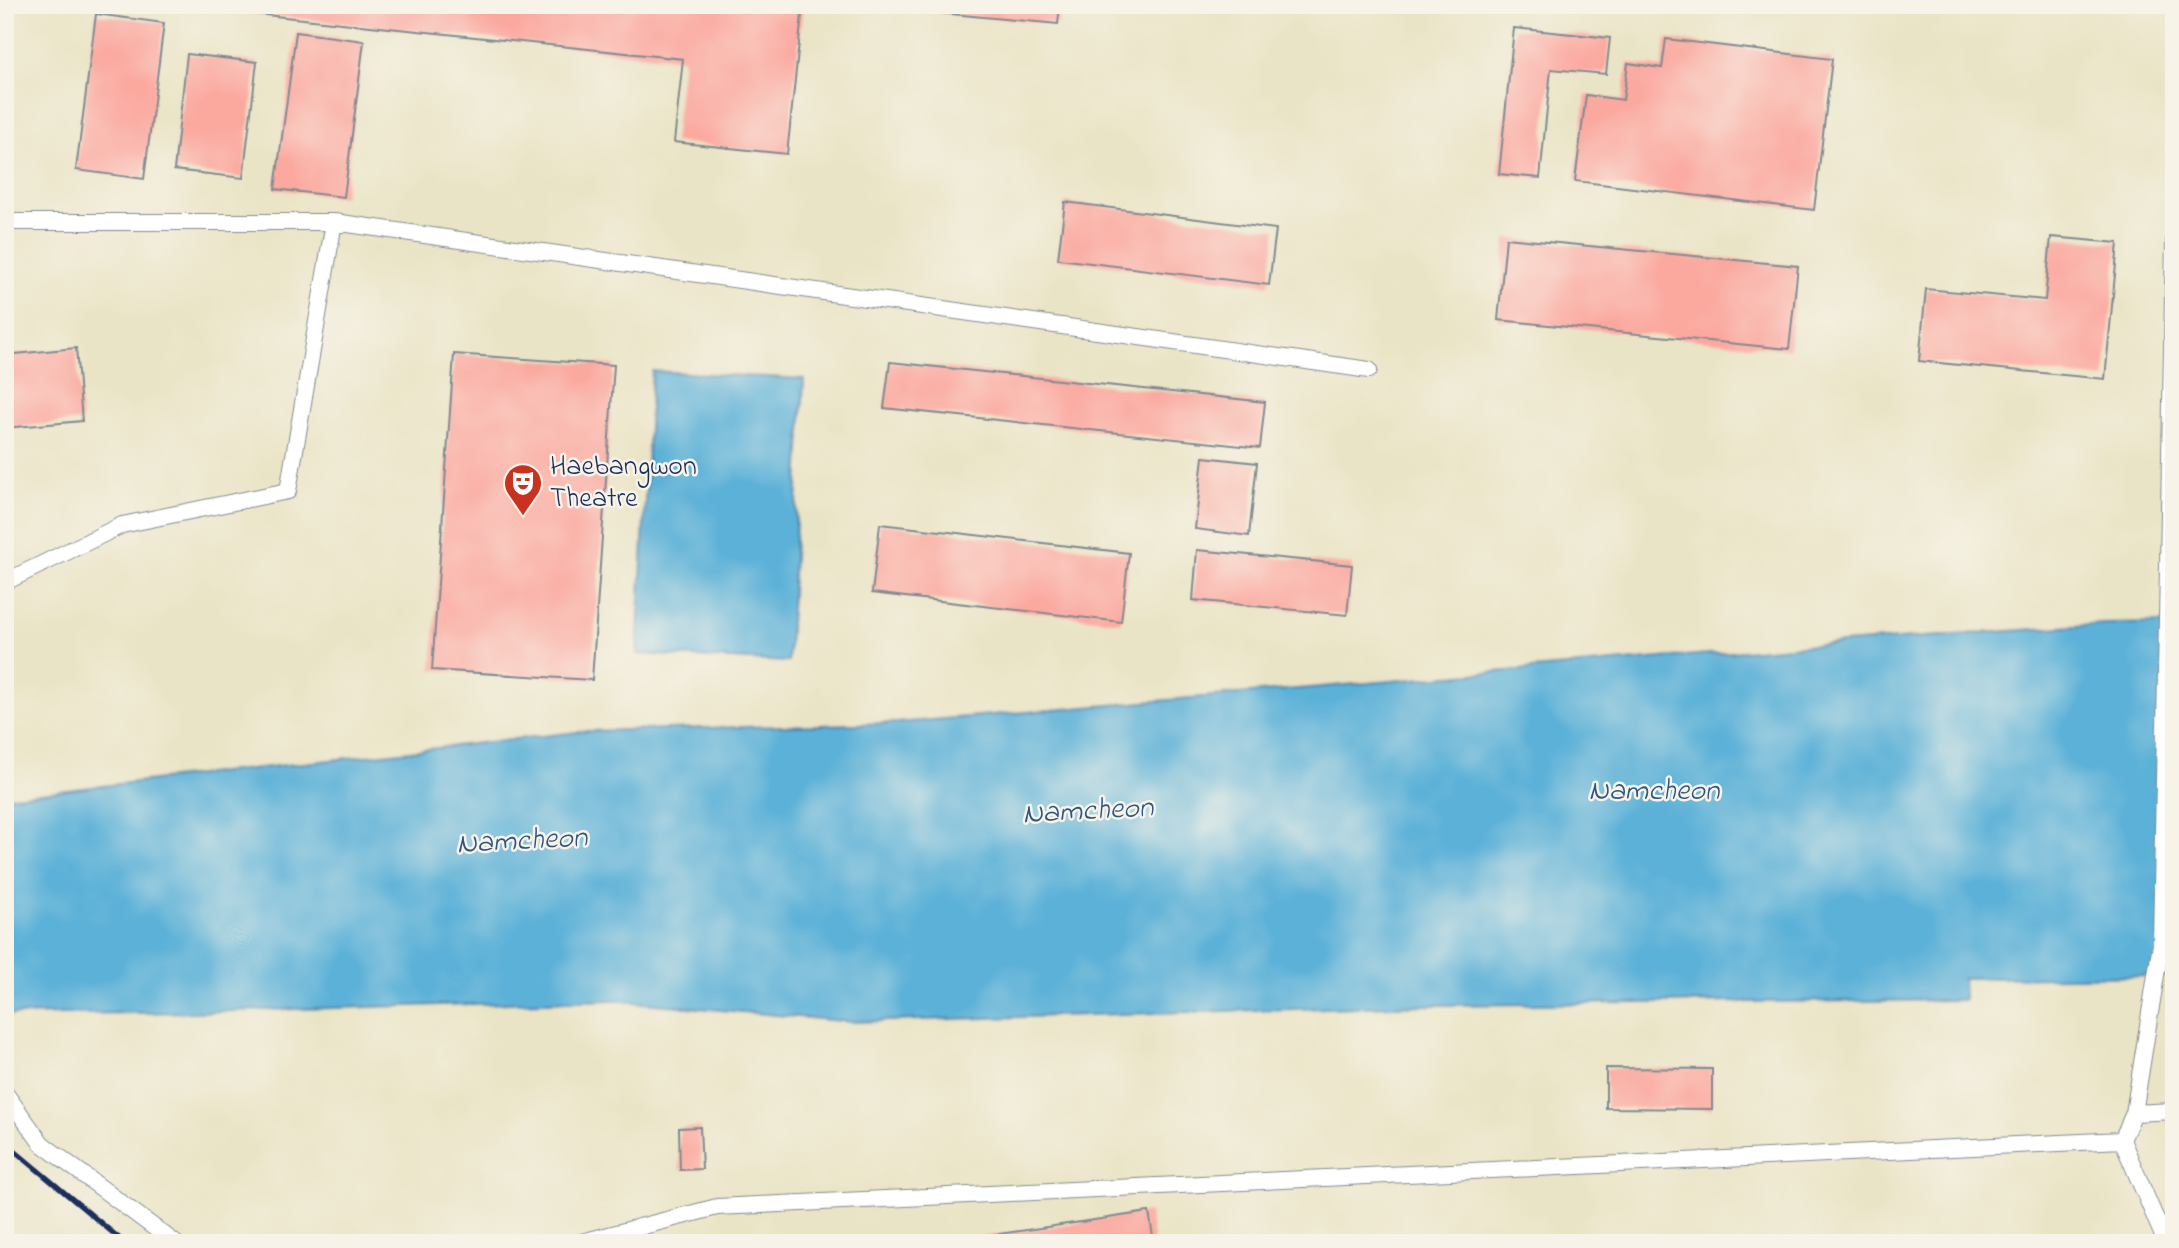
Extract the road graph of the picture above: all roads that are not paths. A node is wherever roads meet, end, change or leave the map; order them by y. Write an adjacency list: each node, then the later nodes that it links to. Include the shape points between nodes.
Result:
1 (5, 222): 2 (lane)
2 (334, 222): 4 (lane); 5 (lane, via 288,491 122,525)
3 (2174, 241): 8 (lane, via 2161,944)
4 (1369, 370)
5 (5, 582)
6 (5, 1093): 10 (lane, via 42,1144)
7 (2174, 1111): 8 (lane)
8 (2134, 1113): 9 (lane)
9 (2122, 1140): 11 (lane, via 717,1207); 12 (lane)
10 (175, 1243)
11 (578, 1243)
12 (2166, 1243)

